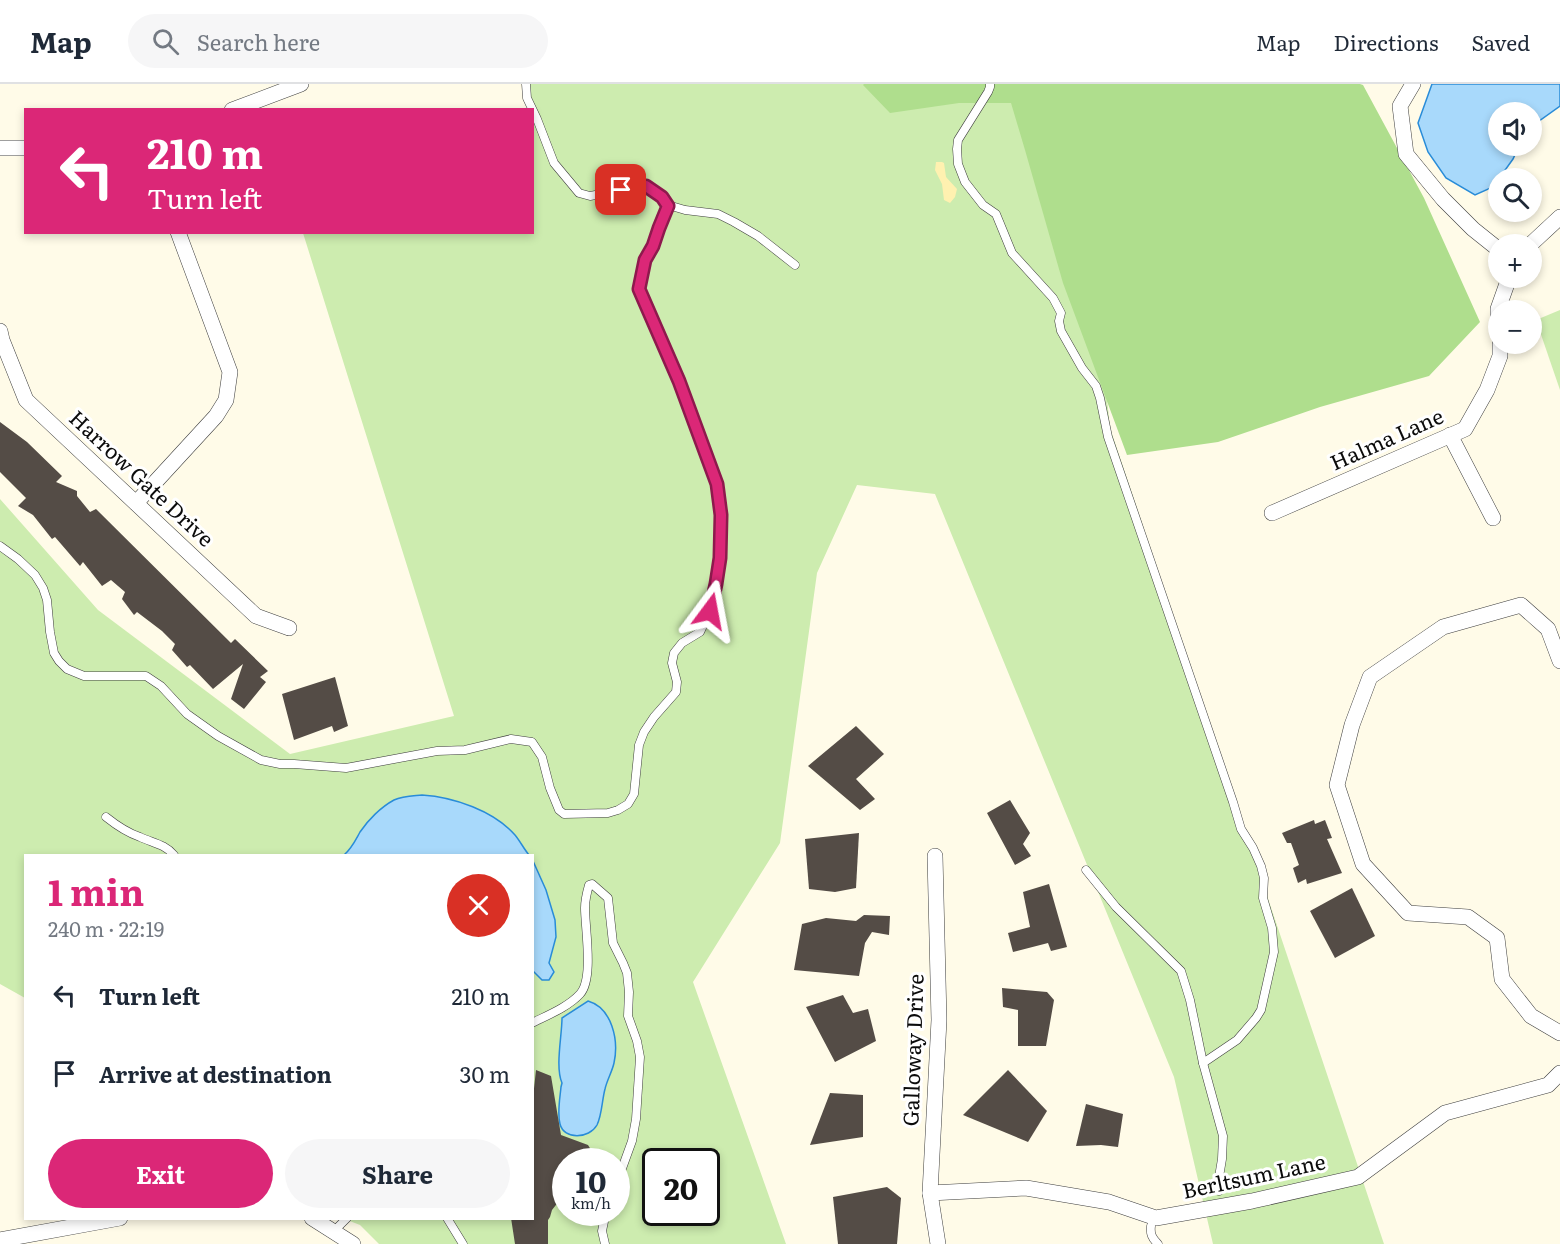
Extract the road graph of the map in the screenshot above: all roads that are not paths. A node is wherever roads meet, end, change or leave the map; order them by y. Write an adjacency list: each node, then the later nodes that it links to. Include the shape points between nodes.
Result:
1 (302, 84): 5 (street)
2 (526, 84): 6 (lane)
3 (990, 84): 31 (lane, via 958,140 960,172 983,206 996,214 1012,253 1053,298 1061,313 1061,331 1096,386 1108,437 1241,829 1264,878 1263,898 1274,952 1261,1010 1237,1040)
4 (1413, 84): 14 (street, via 1400,106 1406,154 1443,199)
5 (237, 108)
6 (532, 108)
7 (534, 113): 10 (lane, via 555,163 579,193 590,196 646,186)
8 (0, 148): 9 (street)
9 (24, 148)
10 (668, 206): 15 (lane, via 718,214 758,236); 22 (lane, via 645,260 639,289 717,484 720,558 704,627 674,653 676,692 644,732 634,794 618,810 564,814 550,788 542,757 532,742 526,741 511,739 346,768 261,760 187,714 146,676 84,676 67,669 54,653 43,588 35,575)
11 (1560, 217): 13 (street)
12 (179, 234): 19 (street, via 230,372 226,400)
13 (1542, 234)
14 (1488, 241)
15 (795, 265)
16 (0, 331): 19 (street, Harrow Gate Drive, via 26,400)
17 (1500, 354): 18 (street, Halma Lane, via 1487,390 1465,429)
18 (1450, 435): 20 (street, Halma Lane); 21 (street)
19 (136, 503): 23 (street, Harrow Gate Drive, via 256,616)
20 (1272, 513)
21 (1493, 518)
22 (0, 546)
23 (289, 628)
24 (1560, 661): 30 (street, via 1548,629 1521,605 1443,627 1370,677 1352,725 1337,785 1363,864 1408,913 1468,917 1497,938 1502,979 1532,1016)
25 (106, 817): 26 (lane)
26 (173, 854)
27 (935, 856): 35 (street, Galloway Drive, via 939,1020)
28 (1086, 870): 31 (lane, via 1116,907 1181,971)
29 (534, 1022): 33 (lane, via 582,992 587,974 585,904 592,884 610,902 610,932 627,973 628,1016 640,1057 636,1119)
30 (1560, 1033)
31 (1203, 1063): 34 (lane, via 1223,1136)
32 (1560, 1073): 35 (street, Berltsum Lane, via 1548,1085 1445,1113 1358,1176 1252,1201 1156,1218 1109,1202 1026,1188)
33 (629, 1148)
34 (1219, 1191)
35 (930, 1192): 47 (street, Galloway Drive)
36 (109, 1220): 43 (street)
37 (315, 1220): 42 (street)
38 (344, 1220): 42 (lane)
39 (448, 1220): 45 (lane)
40 (603, 1226): 46 (lane)
41 (1152, 1226): 48 (lane, via 1152,1238)
42 (333, 1232): 44 (street)
43 (0, 1240)
44 (353, 1244)
45 (463, 1244)
46 (605, 1244)
47 (938, 1244)
48 (1158, 1244)

